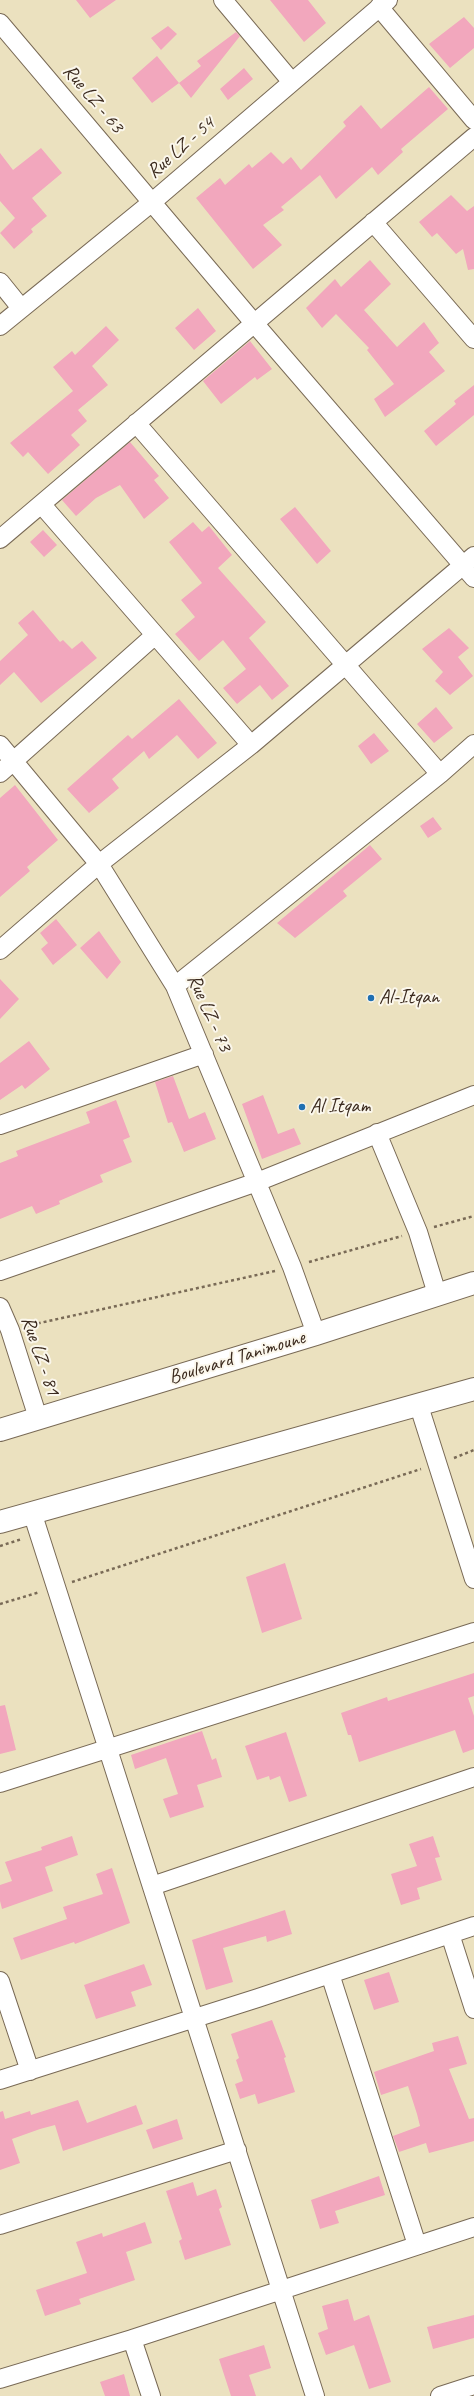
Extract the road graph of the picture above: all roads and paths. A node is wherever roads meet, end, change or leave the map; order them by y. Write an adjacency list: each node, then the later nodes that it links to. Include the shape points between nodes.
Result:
1 (223, 0): 4 (street)
2 (383, 4): 4 (street, Rue LZ - 54); 5 (street)
3 (0, 23): 7 (street, Rue LZ - 63)
4 (291, 81): 7 (street, Rue LZ - 54)
5 (474, 120)
6 (474, 137): 8 (street)
7 (151, 203): 10 (street, Rue LZ - 54); 11 (street, Rue LZ - 63)
8 (373, 222): 11 (street); 13 (street)
9 (0, 282): 10 (street)
10 (22, 308): 12 (street, Rue LZ - 54)
11 (254, 323): 14 (street); 17 (street, Rue LZ - 63)
12 (0, 326)
13 (474, 339)
14 (136, 423): 15 (street); 19 (street)
15 (42, 505): 16 (street); 18 (street)
16 (0, 539)
17 (470, 566): 19 (street)
18 (154, 636): 22 (street); 23 (street)
19 (346, 666): 22 (street); 25 (street)
20 (474, 744): 25 (street)
21 (0, 745): 23 (street, Rue LZ - 73)
22 (252, 745): 26 (street)
23 (14, 761): 24 (street); 26 (street, Rue LZ - 73)
24 (0, 773)
25 (440, 774): 28 (street)
26 (99, 864): 27 (street); 28 (street, Rue LZ - 73)
27 (0, 950)
28 (175, 986): 29 (street, Rue LZ - 73)
29 (204, 1054): 31 (street); 33 (street, Rue LZ - 73)
30 (474, 1095): 32 (street)
31 (0, 1125)
32 (377, 1133): 33 (street); 35 (street)
33 (257, 1182): 36 (street, Rue LZ - 73); 37 (street)
34 (474, 1216): 35 (path)
35 (418, 1232): 36 (path); 39 (street)
36 (292, 1267): 41 (path); 42 (street, Rue LZ - 73)
37 (0, 1271)
38 (474, 1283): 39 (main road, Boulevard Tanimoune)
39 (438, 1294): 42 (main road, Boulevard Tanimoune)
40 (0, 1307): 41 (street, Rue LZ - 81)
41 (10, 1330): 45 (street, Rue LZ - 81)
42 (316, 1334): 45 (main road, Boulevard Tanimoune)
43 (474, 1389): 44 (main road)
44 (419, 1406): 48 (street); 49 (main road)
45 (38, 1418): 46 (main road, Boulevard Tanimoune)
46 (0, 1430)
47 (474, 1450): 48 (path)
48 (437, 1463): 51 (street); 52 (path)
49 (32, 1512): 50 (main road); 52 (street)
50 (0, 1522)
51 (474, 1579)
52 (57, 1587): 53 (path); 55 (street)
53 (0, 1604)
54 (474, 1632): 55 (street)
55 (108, 1749): 57 (street); 58 (street)
56 (474, 1777): 58 (street)
57 (0, 1783)
58 (152, 1886): 64 (street)
59 (474, 1926): 60 (street)
60 (450, 1934): 61 (street); 63 (street)
61 (330, 1974): 64 (street); 70 (street)
62 (0, 1981): 65 (street)
63 (474, 2009)
64 (195, 2018): 65 (street); 67 (street)
65 (30, 2071): 66 (street)
66 (0, 2080)
67 (237, 2150): 68 (street); 71 (street)
68 (0, 2226)
69 (474, 2227): 70 (street)
70 (417, 2245): 71 (street)
71 (281, 2290): 72 (street); 76 (street)
72 (132, 2339): 73 (street); 75 (street)
73 (0, 2379)
74 (474, 2385): 77 (street)
75 (151, 2396)
76 (316, 2396)
77 (440, 2396)

